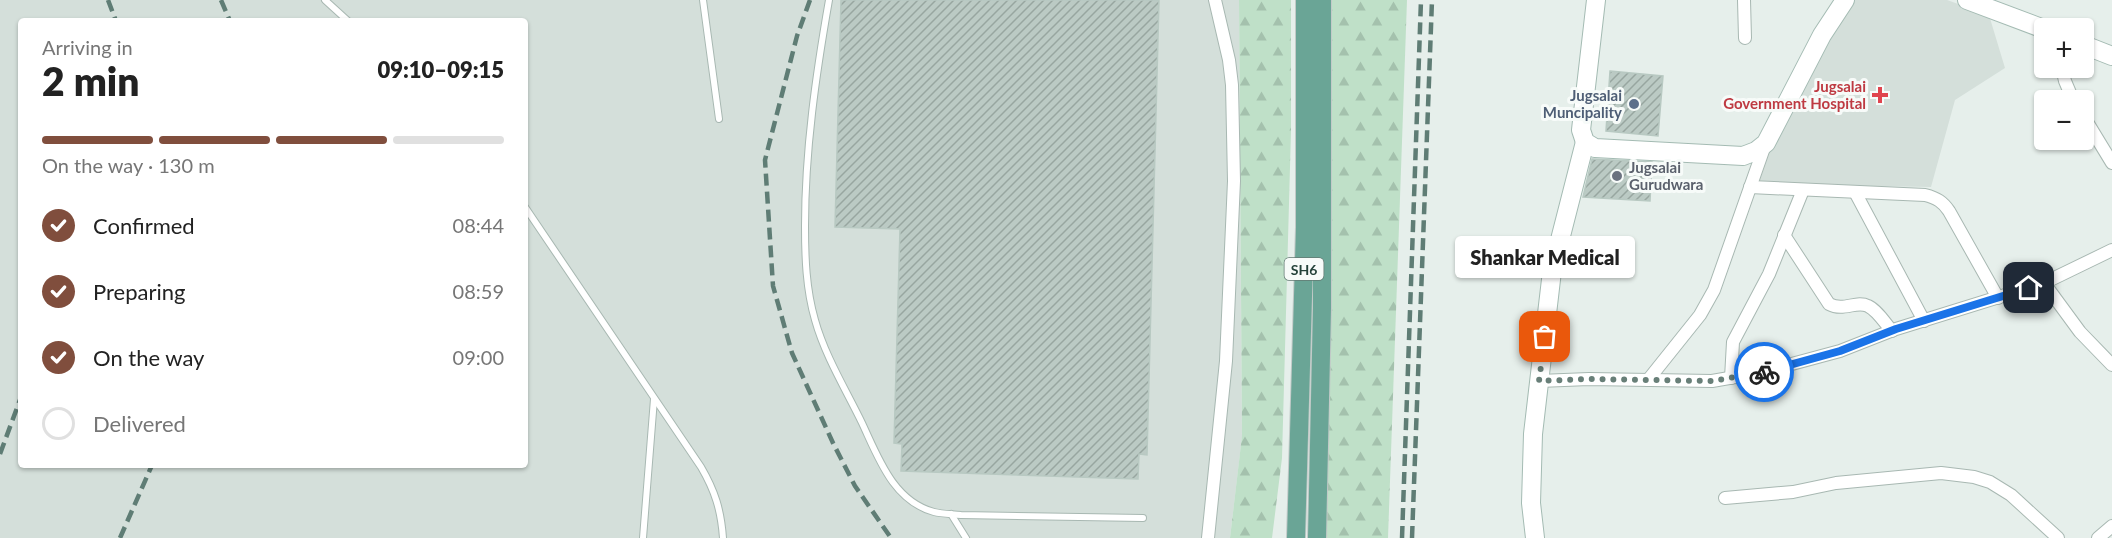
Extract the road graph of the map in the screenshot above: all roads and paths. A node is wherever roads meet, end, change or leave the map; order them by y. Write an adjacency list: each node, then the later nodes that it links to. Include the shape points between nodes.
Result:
1 (325, 0): 11 (lane)
2 (703, 0): 16 (lane)
3 (829, 0): 37 (lane, via 809,133 805,198 807,282 815,321 884,468 898,489 917,505)
4 (1215, 0): 43 (street, via 1232,85 1234,181 1226,361)
5 (1305, 0): 44 (main road, SH6, via 1305,227)
6 (1322, 0): 45 (main road, SH6)
7 (1596, 0): 18 (street, via 1581,130)
8 (1744, 0): 13 (street)
9 (1845, 0): 19 (street, via 1822,35)
10 (1967, 0): 12 (street)
11 (345, 18)
12 (2034, 25)
13 (1745, 38)
14 (2094, 49): 15 (street)
15 (2112, 57)
16 (719, 120)
17 (2094, 133): 20 (street)
18 (1585, 142): 19 (street, via 1595,148 1743,156); 34 (street, via 1552,271)
19 (1766, 143): 21 (street)
20 (2112, 163)
21 (1750, 187): 22 (street); 33 (street, via 1714,290 1700,315)
22 (1803, 190): 23 (street); 25 (street)
23 (1855, 192): 28 (street, via 1926,195 1943,202); 29 (street)
24 (528, 211): 35 (lane)
25 (1784, 235): 30 (street, via 1829,304 1836,308 1868,306); 32 (street, via 1733,342)
26 (2112, 250): 27 (street)
27 (2044, 283): 28 (street); 31 (street, via 2080,332)
28 (1998, 298): 29 (street)
29 (1924, 321): 30 (street)
30 (1892, 331): 32 (street, via 1800,363)
31 (2112, 365)
32 (1731, 378): 33 (street)
33 (1648, 380): 34 (street)
34 (1539, 381): 46 (street, via 1531,503)
35 (654, 399): 40 (lane); 41 (lane, via 713,488)
36 (1725, 498): 47 (street, via 1941,473 1990,482 2011,495)
37 (951, 514): 38 (lane); 42 (lane)
38 (1143, 518)
39 (2112, 526): 48 (street)
40 (643, 538)
41 (723, 538)
42 (966, 538)
43 (1208, 538)
44 (1296, 538)
45 (1317, 538)
46 (1535, 538)
47 (2058, 538)
48 (2098, 538)

